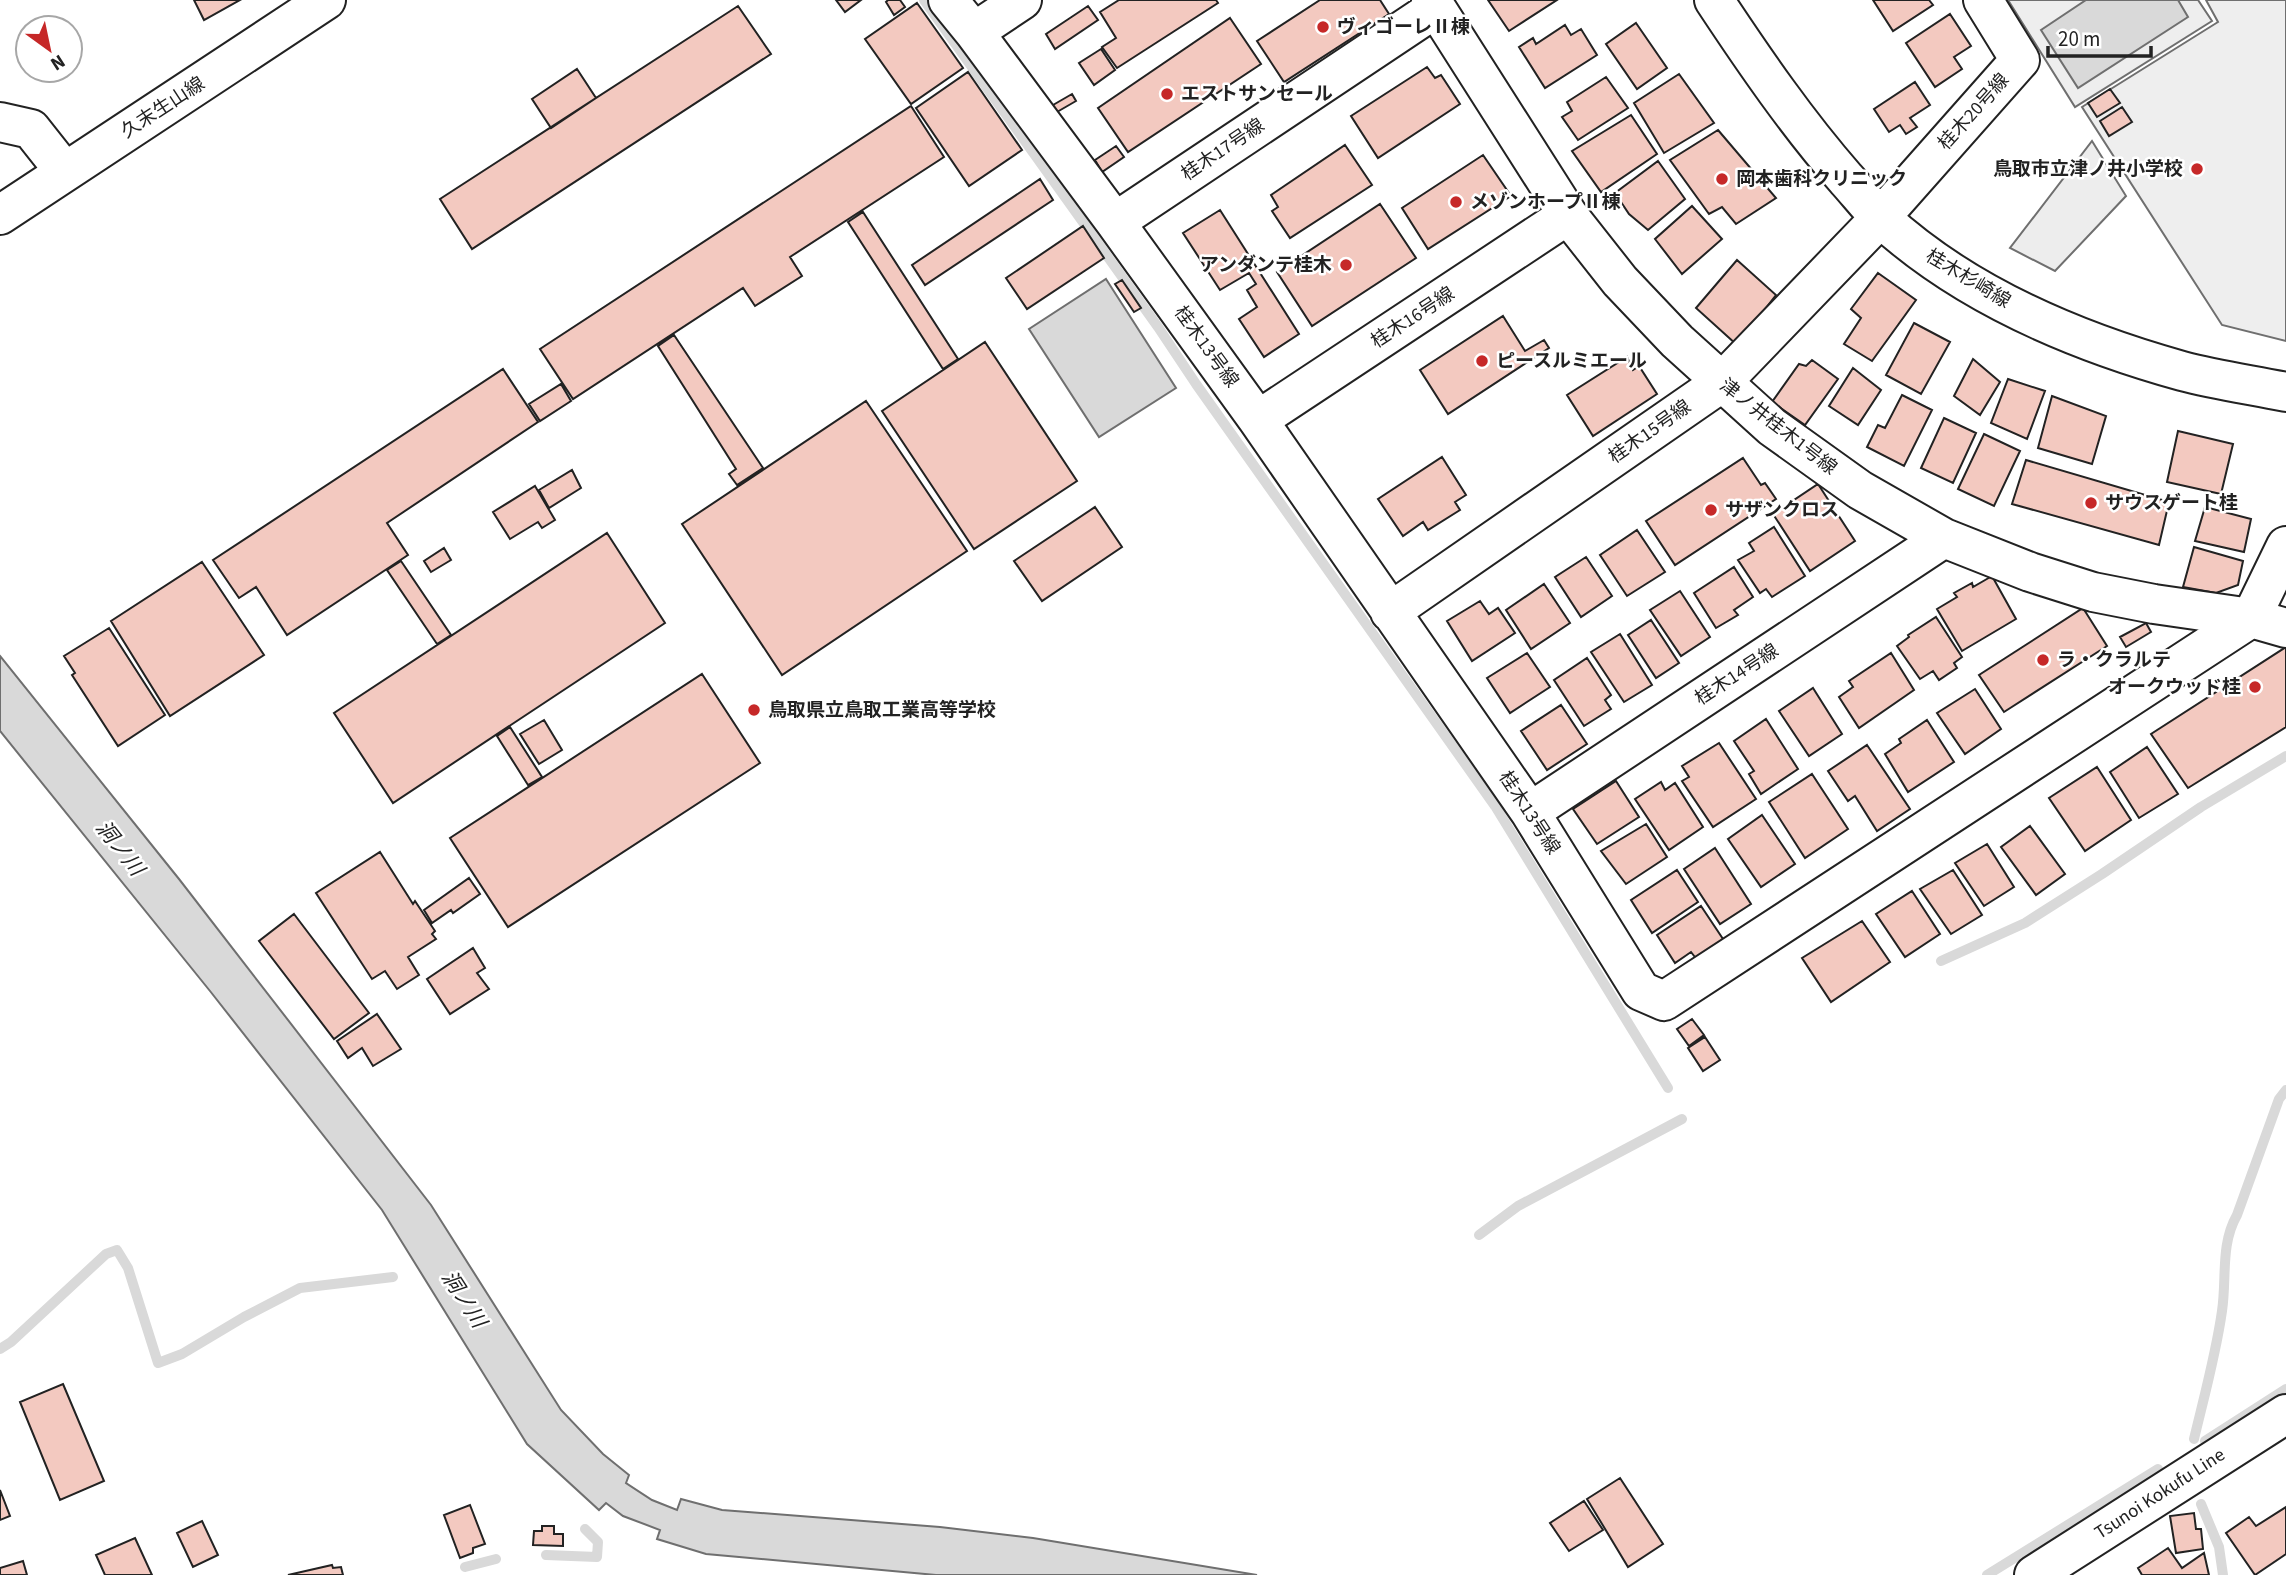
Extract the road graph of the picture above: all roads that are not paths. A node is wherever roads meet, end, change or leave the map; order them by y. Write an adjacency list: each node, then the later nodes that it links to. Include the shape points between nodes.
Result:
1 (326, 0): 7 (street, 久末生山線)
2 (948, 0): 8 (street, 桂木13号線)
3 (1022, 0): 8 (street)
4 (1714, 0): 13 (street, 桂木杉崎線, via 1818,147)
5 (1983, 0): 13 (street, 桂木20号線, via 2020,60)
6 (1433, 4): 12 (street, 津ノ井桂木1号線); 14 (street, 桂木17号線)
7 (282, 12): 10 (street, 久末生山線)
8 (974, 32): 14 (street, 桂木13号線)
9 (0, 122): 10 (street, via 31,129)
10 (65, 172): 11 (street, 久末生山線)
11 (0, 215)
12 (1568, 215): 15 (street, 津ノ井桂木1号線, via 1620,281); 17 (street, 桂木16号線)
13 (1880, 218): 15 (street, 桂木15号線); 16 (street, 桂木杉崎線, via 1935,262 2017,309 2103,347 2185,371)
14 (1115, 222): 17 (street, 桂木13号線)
15 (1721, 383): 18 (street, 津ノ井桂木1号線, via 1860,491); 20 (street, 桂木15号線)
16 (2286, 391)
17 (1258, 420): 20 (street, 桂木13号線)
18 (1944, 538): 21 (street, 津ノ井桂木1号線, via 2093,592); 22 (street, 桂木14号線)
19 (2286, 546): 21 (street)
20 (1390, 612): 22 (street, 桂木13号線)
21 (2268, 623): 22 (street, 桂木13号線, via 1664,1001 1640,990)
22 (1530, 811)
23 (2286, 1414): 24 (street, Tsunoi Kokufu Line)
24 (2034, 1575)

